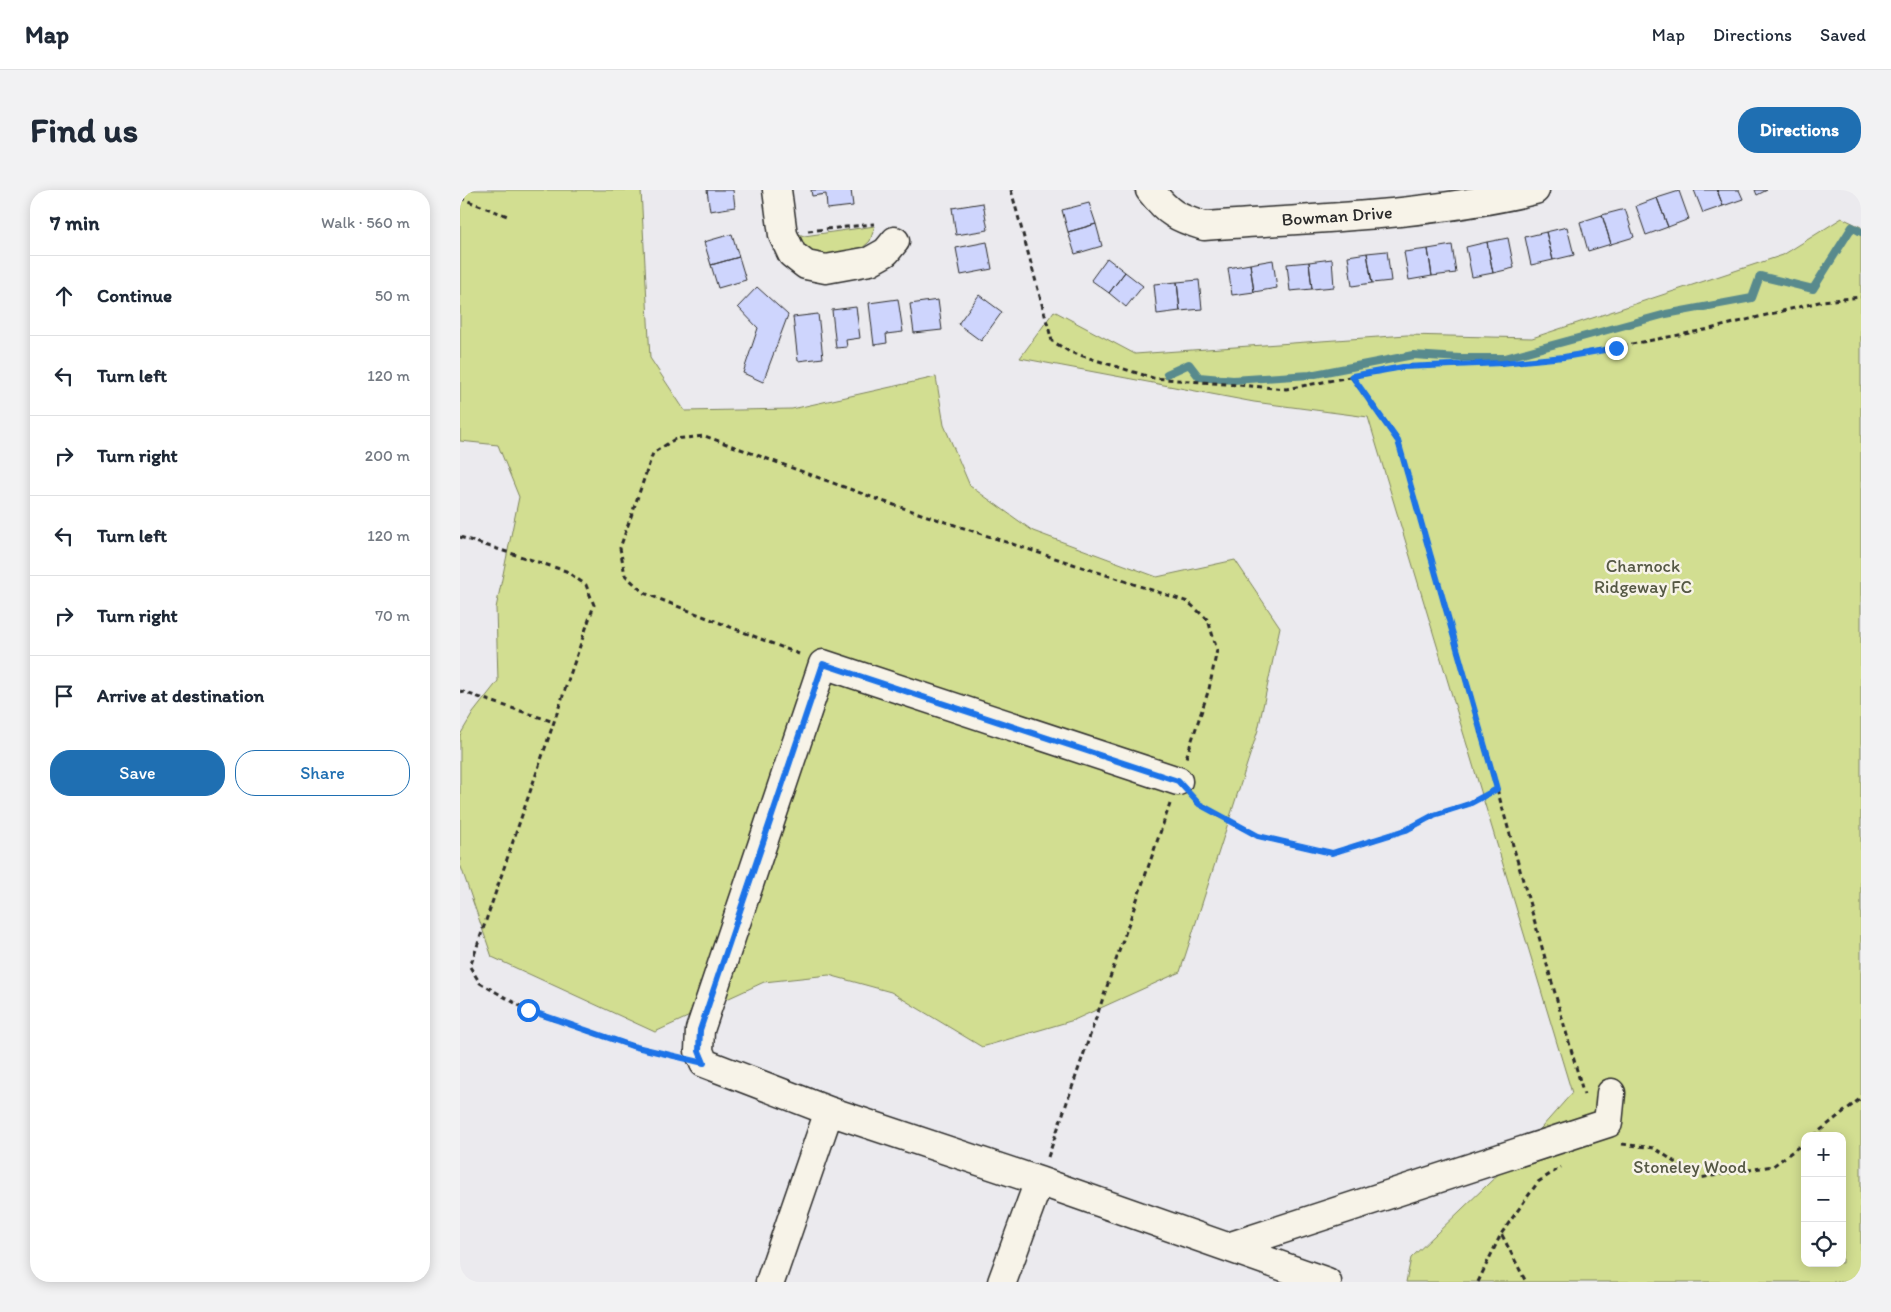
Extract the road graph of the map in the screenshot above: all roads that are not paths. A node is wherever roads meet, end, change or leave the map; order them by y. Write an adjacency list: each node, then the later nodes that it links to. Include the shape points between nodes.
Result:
1 (777, 190): 5 (street, via 782,235 792,254 806,265 826,269 870,261 886,252)
2 (1150, 190): 4 (street, Bowman Drive, via 1164,207 1182,219 1204,226)
3 (1535, 190): 4 (street, Bowman Drive, via 1508,197)
4 (1412, 200)
5 (895, 241)
6 (1178, 781): 8 (street, via 823,664 700,1030 699,1051 704,1063)
7 (1611, 1093): 10 (street, via 1608,1124)
8 (829, 1111): 9 (street); 11 (street)
9 (1039, 1181): 10 (street); 12 (street)
10 (1228, 1247): 13 (street)
11 (770, 1282)
12 (1002, 1282)
13 (1327, 1282)

